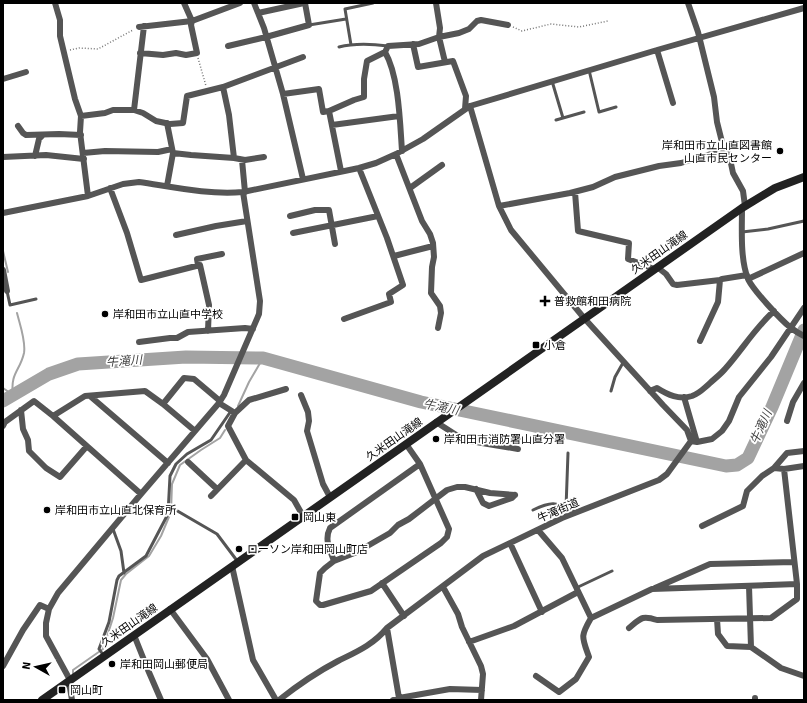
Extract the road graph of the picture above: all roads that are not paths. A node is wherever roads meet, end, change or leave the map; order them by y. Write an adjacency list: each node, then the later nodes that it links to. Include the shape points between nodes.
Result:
1 (55, 3): 41 (street, via 60,20 60,36)
2 (184, 3): 12 (street)
3 (240, 3): 12 (street)
4 (254, 3): 10 (street)
5 (304, 3): 10 (street); 14 (street)
6 (373, 3): 11 (lane, via 345,9)
7 (436, 3): 16 (street)
8 (688, 3): 17 (street)
9 (804, 8): 17 (street)
10 (258, 13): 15 (street)
11 (346, 19): 14 (lane); 20 (lane)
12 (192, 21): 25 (street, via 142,27); 25 (street, via 197,54)
13 (508, 25): 16 (street, via 481,20 460,33)
14 (309, 26): 15 (street)
15 (266, 37): 19 (street); 28 (street)
16 (439, 37): 18 (street); 27 (street)
17 (700, 38): 23 (street); 50 (street)
18 (413, 44): 21 (street); 27 (street, via 418,66)
19 (228, 46)
20 (351, 46): 21 (lane); 22 (lane)
21 (388, 46): 24 (street)
22 (339, 47)
23 (657, 50): 29 (street); 35 (street)
24 (386, 52): 39 (street, via 367,61 364,97); 42 (street, via 392,69)
25 (140, 53): 38 (street)
26 (303, 57): 28 (street)
27 (445, 62): 37 (street, via 453,61 466,96)
28 (275, 68): 33 (street); 34 (street)
29 (589, 70): 32 (street); 36 (lane, via 599,112)
30 (26, 72): 31 (street)
31 (3, 79)
32 (552, 81): 37 (street); 43 (lane)
33 (223, 87): 45 (street, via 187,96 182,122); 57 (street)
34 (283, 94): 39 (street, via 319,89 323,112); 63 (street)
35 (673, 103)
36 (616, 107)
37 (467, 108): 52 (street); 70 (street)
38 (134, 110): 41 (street, via 113,110); 45 (street, via 156,121)
39 (329, 111): 47 (street)
40 (584, 112): 43 (lane)
41 (81, 116): 49 (street)
42 (399, 116): 47 (street); 52 (street)
43 (563, 118): 44 (lane)
44 (556, 120)
45 (167, 123): 51 (street)
46 (18, 126): 48 (street, via 26,135)
47 (332, 126): 61 (street)
48 (43, 135): 49 (street); 53 (street, via 39,139)
49 (81, 135): 54 (street)
50 (724, 150): 68 (street, via 681,163 615,177); 71 (street, via 729,154 733,173 743,191)
51 (172, 151): 54 (street, via 105,150); 57 (street); 64 (street)
52 (399, 153): 60 (street); 66 (street)
53 (36, 156): 54 (street); 55 (street)
54 (84, 156): 69 (street)
55 (3, 157)
56 (264, 157): 58 (street)
57 (234, 158): 58 (street)
58 (242, 160): 67 (street)
59 (442, 165): 66 (street)
60 (359, 168): 61 (street); 74 (street)
61 (341, 171): 63 (street)
62 (804, 177): 71 (street, 久米田山滝線, via 775,188)
63 (303, 179): 67 (street)
64 (167, 186): 65 (street, via 129,182); 67 (street, via 210,192)
65 (110, 188): 69 (street); 86 (street, via 141,280)
66 (410, 188): 82 (street)
67 (244, 192): 75 (street)
68 (575, 192): 70 (street); 87 (street, via 578,231 629,243 628,259)
69 (88, 196): 72 (street)
70 (499, 206): 95 (street, via 510,230)
71 (743, 207): 78 (street); 87 (street, 久米田山滝線)
72 (3, 213)
73 (290, 216): 77 (street, via 315,210 329,210)
74 (378, 216): 77 (street); 85 (street)
75 (247, 221): 80 (street); 97 (street, via 260,301 259,314)
76 (804, 221): 78 (lane)
77 (332, 225): 79 (street); 81 (street)
78 (742, 232): 89 (street, via 744,263)
79 (293, 233)
80 (176, 235)
81 (336, 244)
82 (433, 246): 85 (street); 98 (street, via 431,293 440,306)
83 (804, 253): 89 (street)
84 (222, 254): 86 (street, via 197,259)
85 (394, 256): 96 (street, via 403,285 389,294 391,302)
86 (198, 266): 100 (street, via 200,265 209,305)
87 (655, 268): 90 (street, via 677,285); 95 (street, 久米田山滝線)
88 (3, 270): 91 (street)
89 (748, 277): 90 (street); 94 (street)
90 (720, 280): 102 (street, via 718,302)
91 (8, 291): 92 (lane, via 10,305)
92 (36, 299)
93 (804, 308): 99 (street)
94 (774, 311): 99 (street); 111 (street, via 758,327 725,370 702,391)
95 (584, 318): 104 (street); 117 (street, 久米田山滝線)
96 (344, 319)
97 (253, 328): 100 (street); 112 (street)
98 (438, 328)
99 (792, 329): 101 (street); 121 (street, via 740,397 722,430 712,439)
100 (208, 330): 103 (street, via 188,332 177,338)
101 (804, 336)
102 (700, 340)
103 (139, 342)
104 (624, 361): 107 (lane); 108 (street)
105 (804, 383): 118 (street, via 793,402)
106 (286, 389): 115 (street, via 249,400)
107 (611, 391)
108 (650, 391): 111 (street, via 657,388 669,395); 121 (street, via 687,430)
109 (301, 395): 138 (street, via 308,412 307,431 312,451)
110 (90, 396): 113 (street, via 145,391); 116 (street, via 85,396); 129 (street)
111 (684, 397): 121 (street)
112 (220, 402): 113 (street, via 194,379 184,378); 115 (street); 120 (street)
113 (163, 404): 120 (street)
114 (21, 410): 116 (street, via 34,401); 119 (street); 123 (street, via 29,451 46,468 60,477)
115 (233, 412): 127 (street, via 228,426); 153 (lane, via 211,440 187,454 176,464 170,476 168,514 146,556)
116 (53, 416): 123 (street)
117 (438, 421): 122 (street, 久米田山滝線); 124 (street, via 464,440)
118 (787, 421)
119 (3, 426)
120 (195, 431): 129 (street)
121 (692, 442): 143 (street, 牛滝街道, via 667,474 658,480)
122 (406, 444): 130 (street); 138 (street, 久米田山滝線)
123 (87, 446): 136 (street)
124 (518, 449)
125 (804, 451): 132 (street, via 787,453)
126 (568, 453): 140 (lane)
127 (246, 460): 134 (street); 144 (street, via 294,500)
128 (188, 462): 134 (street)
129 (168, 463): 136 (street)
130 (420, 464): 139 (street); 149 (street, via 330,528 326,541)
131 (804, 466): 133 (street)
132 (774, 468): 133 (street); 145 (street, via 747,491 743,506)
133 (784, 469): 150 (street)
134 (218, 489): 137 (street)
135 (476, 489): 135 (street, via 483,503 489,506 515,495); 139 (street, via 457,486)
136 (141, 494): 146 (street)
137 (211, 496)
138 (330, 497): 144 (street, 久米田山滝線)
139 (436, 498): 149 (street, via 390,533 358,552); 154 (street, via 449,529 448,537)
140 (566, 508): 142 (lane, via 552,503); 143 (lane)
141 (174, 509): 151 (lane, via 217,534)
142 (533, 510)
143 (576, 513): 147 (street, 牛滝街道)
144 (304, 516): 151 (street, 久米田山滝線)
145 (702, 526)
146 (113, 529): 153 (lane, via 121,551); 160 (street, via 58,593)
147 (538, 530): 148 (street, 牛滝街道); 159 (street, via 562,558)
148 (510, 543): 157 (street, 牛滝街道, via 483,556); 162 (street)
149 (334, 561): 154 (street, via 320,573 316,600 320,605 371,591)
150 (794, 562): 155 (street); 158 (street, via 710,564)
151 (235, 564): 161 (street, 久米田山滝線); 183 (street, via 253,660)
152 (612, 571): 159 (lane)
153 (124, 573): 172 (lane, via 117,580)
154 (382, 583): 163 (street)
155 (797, 584): 156 (street); 166 (street, via 797,599 772,618)
156 (749, 586): 158 (street); 166 (street)
157 (443, 587): 163 (street, 牛滝街道); 170 (street, via 458,614)
158 (652, 589): 164 (street)
159 (577, 590): 162 (street); 164 (street)
160 (48, 609): 173 (street, via 40,605); 176 (street, via 46,636)
161 (170, 609): 169 (street, 久米田山滝線); 182 (street, via 207,659)
162 (542, 612): 170 (street, via 514,626)
163 (404, 616): 167 (street, 牛滝街道)
164 (591, 618): 174 (street, via 582,638 589,658 576,679 559,692)
165 (717, 619): 166 (street); 168 (street, via 657,620 646,617 640,618); 171 (street, via 718,634 727,646)
166 (750, 619): 171 (street)
167 (386, 628): 178 (street); 183 (street, 牛滝街道, via 380,637 361,650 300,683)
168 (629, 628)
169 (134, 635): 172 (street, 久米田山滝線); 181 (street)
170 (469, 642): 177 (street, via 481,666)
171 (751, 647): 175 (street, via 781,668)
172 (102, 652): 176 (street, 久米田山滝線)
173 (3, 666)
174 (536, 676)
175 (804, 676)
176 (71, 679): 179 (street, 久米田山滝線); 180 (street)
177 (482, 690): 178 (street, via 450,689); 184 (street)
178 (396, 699)
179 (42, 700)
180 (72, 700)
181 (161, 700)
182 (229, 700)
183 (278, 700)
184 (481, 700)

